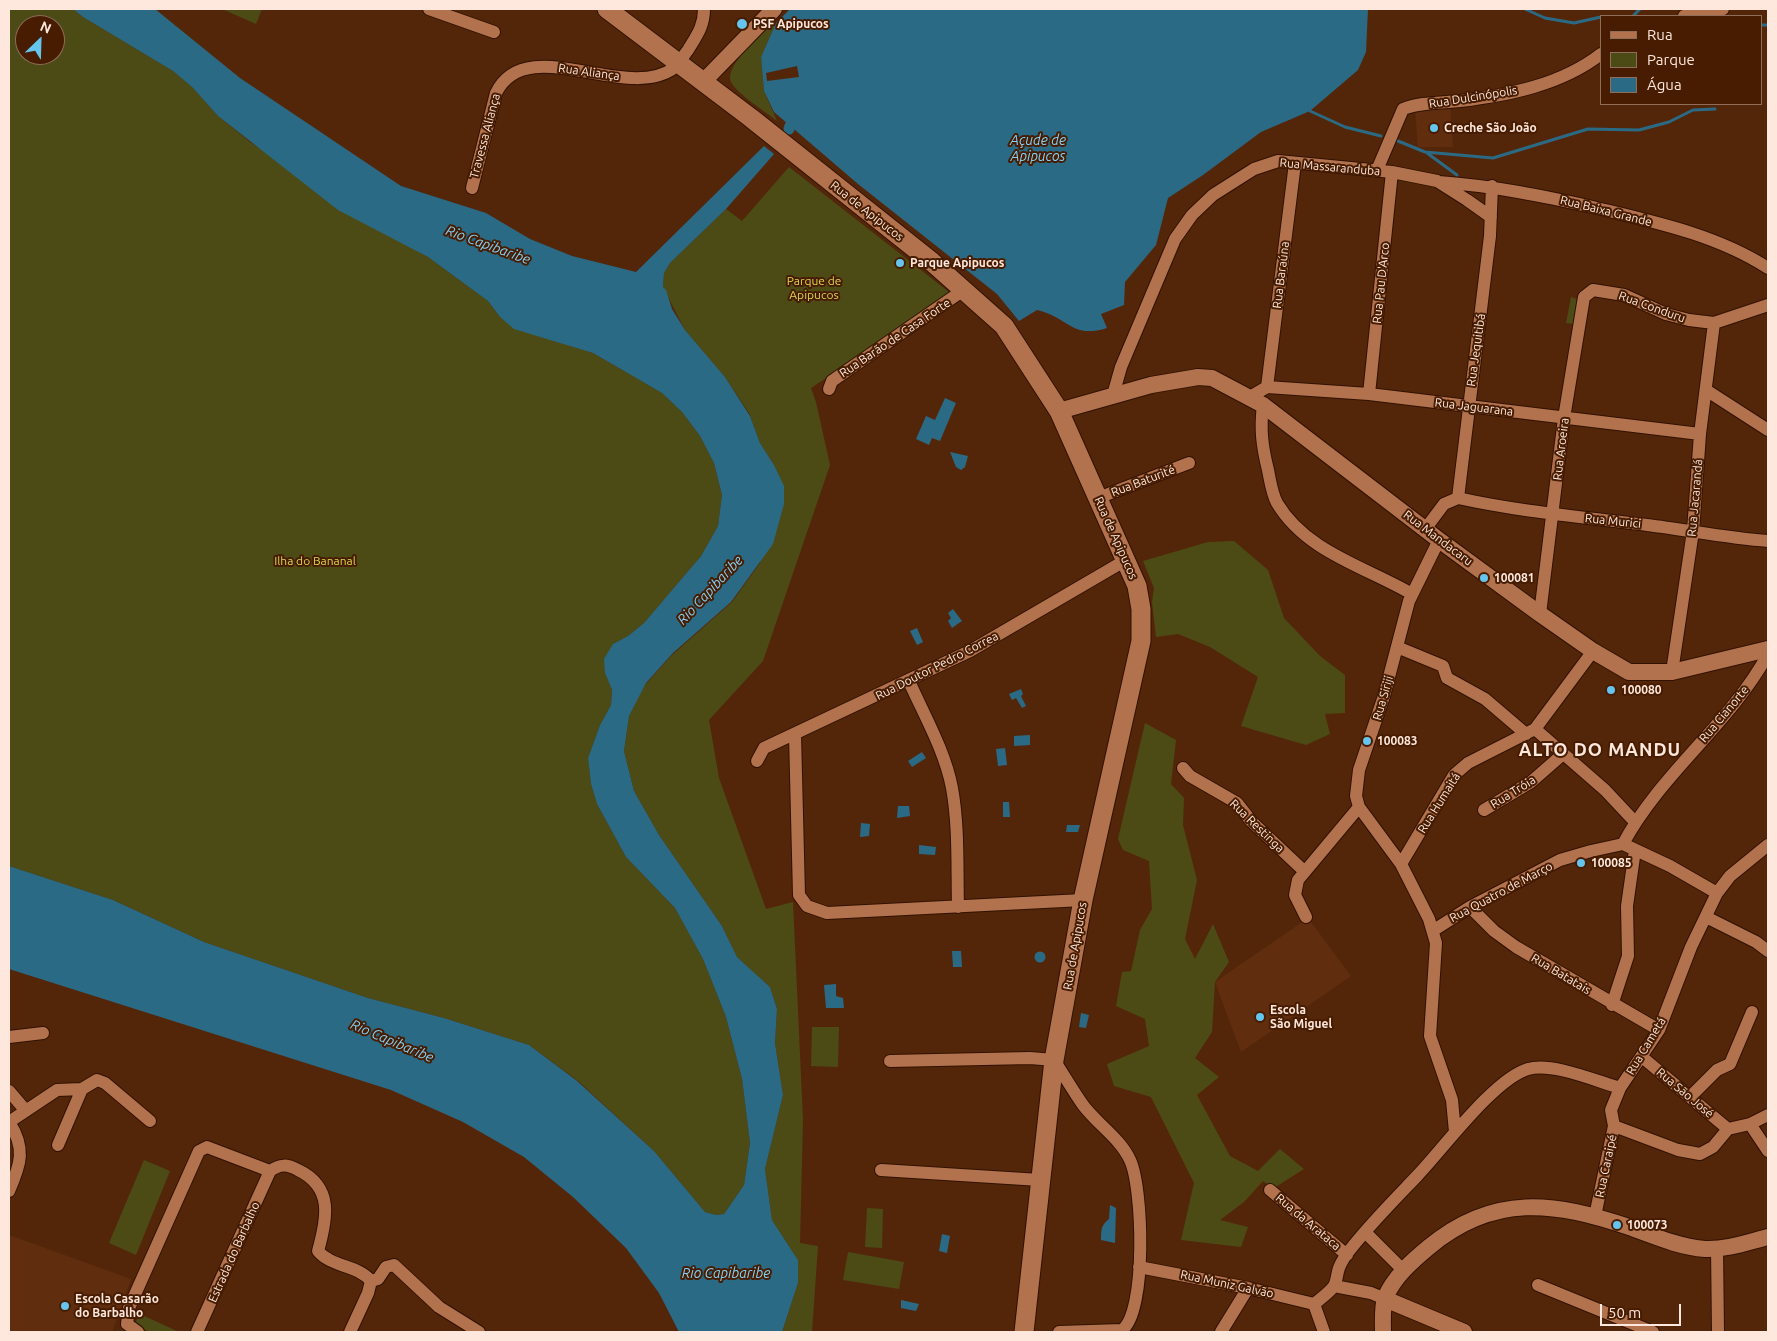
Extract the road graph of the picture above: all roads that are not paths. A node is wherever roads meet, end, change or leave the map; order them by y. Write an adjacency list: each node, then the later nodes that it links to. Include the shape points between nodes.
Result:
1 (429, 9): 7 (street)
2 (607, 9): 9 (main road, Rua de Apipucos)
3 (704, 9): 9 (street, via 703,26)
4 (774, 9): 10 (street)
5 (1720, 10): 6 (street)
6 (1690, 15)
7 (494, 32)
8 (1600, 55): 13 (street, Rua Dulcinópolis, via 1586,65 1532,88 1403,109)
9 (678, 63): 10 (main road, Rua de Apipucos); 11 (street, Rua Aliança, via 669,71 641,78 534,67 510,76)
10 (703, 82): 20 (main road, Rua de Apipucos)
11 (500, 84): 17 (street, Travessa Aliança)
12 (1295, 163): 13 (street, Rua Massaranduba); 24 (street, Rua Baraúna); 27 (street, Rua Massaranduba, via 1278,161 1254,169 1213,195 1192,215 1162,266)
13 (1378, 170): 14 (street, Rua Massaranduba)
14 (1392, 172): 15 (street, Rua Massaranduba); 28 (street, Rua Pau D'Arco)
15 (1437, 181): 16 (street, Rua Baixa Grande); 18 (street, Rua Massaranduba)
16 (1492, 186): 18 (street, Rua Jequitibá); 19 (street, Rua Baixa Grande, via 1637,218 1735,248)
17 (472, 188)
18 (1491, 218): 30 (street, Rua Jequitibá)
19 (1768, 268)
20 (965, 290): 25 (street, Rua Barão de Casa Forte, via 832,381); 31 (main road, Rua de Apipucos, via 1004,326)
21 (1593, 290): 23 (street, Rua Conduru, via 1624,295 1666,314); 32 (street, Rua Aroeira, via 1584,297 1581,306)
22 (1768, 305): 23 (street, Rua Conduru)
23 (1714, 323): 26 (street, Rua Jacarandá)
24 (1267, 388): 28 (street, Rua Jaguarana); 29 (street)
25 (829, 389)
26 (1706, 390): 33 (street); 34 (street, Rua Jacarandá)
27 (1113, 394): 29 (street, Rua Mandacaru, via 1205,376 1232,386); 31 (street)
28 (1369, 394): 30 (street, Rua Jaguarana)
29 (1256, 401): 39 (street, Rua Mandacaru); 44 (street, via 1276,502 1289,519 1323,549)
30 (1468, 406): 32 (street, Rua Jaguarana); 37 (street, Rua Jequitibá)
31 (1059, 411): 36 (main road, Rua de Apipucos)
32 (1564, 418): 34 (street, Rua Jaguarana); 38 (street, Rua Aroeira)
33 (1768, 430)
34 (1700, 434): 40 (street, Rua Jacarandá)
35 (1188, 463): 36 (street, Rua Baturité)
36 (1098, 498): 43 (main road, Rua de Apipucos)
37 (1458, 498): 38 (street, Rua Murici); 39 (street, via 1444,504)
38 (1552, 515): 40 (street, Rua Murici); 45 (street, Rua Aroeira)
39 (1426, 528): 41 (street, Rua Mandacaru)
40 (1693, 532): 42 (street, Rua Murici); 50 (street, Rua Jacarandá)
41 (1439, 540): 44 (street, Rua Siriji); 45 (street, Rua Mandacaru)
42 (1768, 541)
43 (1126, 560): 51 (street, Rua Doutor Pedro Correa, via 970,652); 65 (main road, Rua de Apipucos, via 1141,609 1141,641)
44 (1412, 594): 46 (street, Rua Siriji)
45 (1540, 614): 48 (street, Rua Mandacaru)
46 (1397, 647): 52 (street, via 1443,666 1448,678 1485,699); 57 (street, Rua Siriji, via 1359,770 1356,796)
47 (1768, 649): 50 (street, Rua Mandacaru)
48 (1592, 651): 50 (street, Rua Mandacaru, via 1628,672); 52 (street, Rua Humaitá)
49 (1768, 654): 59 (street, Rua Cianorte, via 1737,702)
50 (1672, 672)
51 (908, 681): 53 (street, Rua Doutor Pedro Correa); 66 (street, via 943,758 952,787)
52 (1530, 732): 54 (street); 62 (street, Rua Humaitá, via 1468,763 1454,775)
53 (795, 735): 55 (street, Rua Doutor Pedro Correa, via 764,748); 66 (street, via 799,895 807,906 827,913)
54 (1563, 754): 58 (street, Rua Tróia, via 1531,782); 59 (street, via 1605,790)
55 (757, 761)
56 (1183, 768): 63 (street, Rua Restinga, via 1190,776 1237,803 1251,821)
57 (1359, 807): 62 (street); 63 (street)
58 (1484, 810)
59 (1635, 822): 61 (street, Rua Cianorte)
60 (1768, 845): 64 (street, Rua Cametá, via 1730,876)
61 (1629, 847): 64 (street); 67 (street, Rua Quatro de Março, via 1591,851 1560,860); 72 (street, Rua Cianorte, via 1628,956)
62 (1401, 864): 70 (street)
63 (1304, 871): 68 (street, via 1295,888)
64 (1717, 893): 69 (street, Rua Cametá)
65 (1083, 900): 66 (street); 78 (main road, Rua de Apipucos)
66 (958, 907)
67 (1470, 907): 70 (street, Rua Quatro de Março); 72 (street, Rua Batatais, via 1516,947)
68 (1306, 917)
69 (1706, 917): 71 (street); 74 (street, Rua Cametá)
70 (1434, 930): 91 (street, via 1430,1036 1452,1100)
71 (1768, 951)
72 (1612, 1005): 74 (street, Rua Batatais)
73 (1752, 1012): 83 (street, via 1730,1064 1717,1070)
74 (1659, 1030): 77 (street, Rua Cametá)
75 (43, 1033): 76 (street)
76 (9, 1037)
77 (1642, 1057): 80 (street, Rua Cametá); 83 (street, Rua São José)
78 (1054, 1060): 79 (street); 96 (main road, Rua de Apipucos); 104 (street, via 1084,1106 1130,1159 1140,1214)
79 (890, 1062)
80 (1620, 1088): 89 (street, Rua Caraipé, via 1611,1110); 91 (street, Rua Cametá, via 1539,1067 1528,1069 1502,1086)
81 (82, 1089): 84 (street, via 61,1089); 86 (street, via 97,1080 105,1083); 92 (street)
82 (9, 1091): 84 (street)
83 (1690, 1097): 90 (street, Rua São José)
84 (26, 1111): 87 (street)
85 (1768, 1115): 88 (street)
86 (150, 1121)
87 (9, 1122): 98 (street, via 17,1134 20,1154)
88 (1750, 1124): 90 (street); 93 (street)
89 (1614, 1126): 90 (street, via 1678,1150 1700,1154 1714,1147); 99 (street, Rua Caraipé)
90 (1728, 1129)
91 (1455, 1132): 100 (street)
92 (58, 1145)
93 (1768, 1151)
94 (881, 1170): 96 (street)
95 (270, 1171): 106 (street, via 278,1165 286,1165 315,1180 326,1208 318,1251 325,1258); 113 (street, via 207,1147 199,1151 128,1308 128,1324); 114 (street, Estrada do Barbalho)
96 (1040, 1180): 117 (main road, Rua de Apipucos)
97 (1270, 1190): 103 (street, Rua da Arataca)
98 (9, 1191)
99 (1595, 1216): 102 (street, via 1680,1245); 105 (street, via 1544,1207 1501,1210 1472,1220 1435,1241)
100 (1365, 1232): 103 (street, Rua da Arataca); 105 (street)
101 (1768, 1237): 102 (street)
102 (1717, 1249): 123 (street)
103 (1347, 1255): 108 (street)
104 (1139, 1267): 109 (street, Rua Muniz Galvão); 118 (street, via 1137,1292 1122,1330)
105 (1403, 1270): 110 (street)
106 (371, 1281): 115 (street); 116 (street, via 378,1279 386,1267 394,1265 439,1307)
107 (1538, 1285): 112 (street)
108 (1334, 1286): 110 (street); 111 (street)
109 (1248, 1288): 111 (street, Rua Muniz Galvão); 119 (street)
110 (1385, 1299): 121 (street); 122 (street)
111 (1314, 1304): 120 (street)
112 (1645, 1331)
113 (138, 1332)
114 (197, 1332)
115 (350, 1332)
116 (479, 1332)
117 (1024, 1332)
118 (1059, 1332)
119 (1221, 1332)
120 (1324, 1332)
121 (1383, 1332)
122 (1464, 1332)
123 (1718, 1332)

